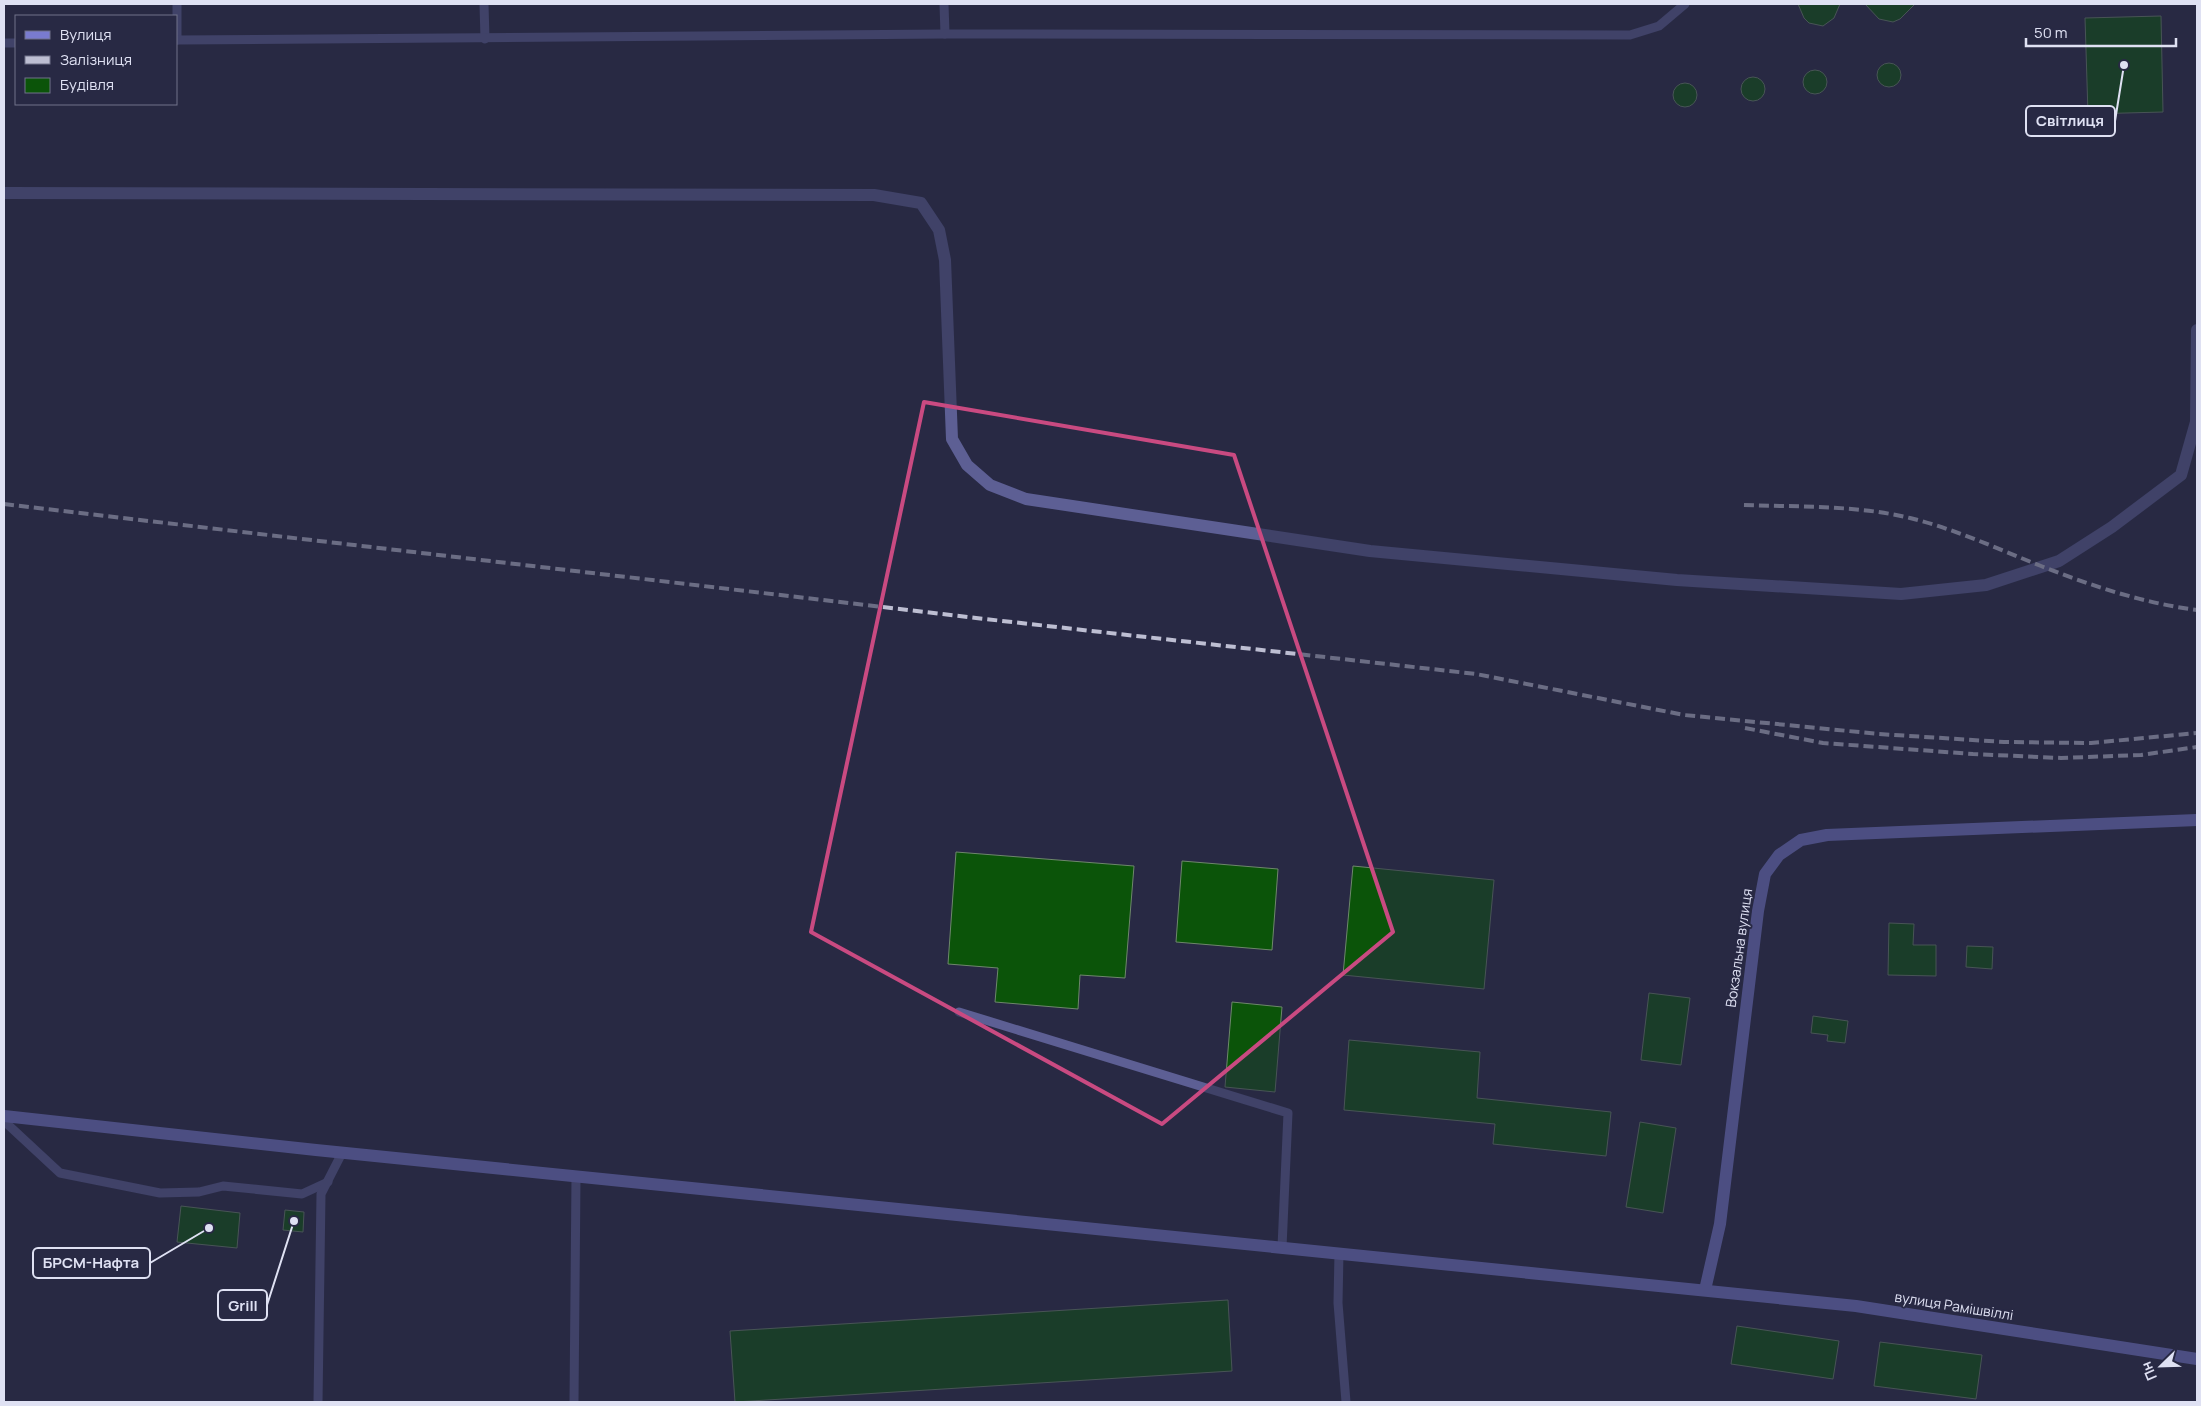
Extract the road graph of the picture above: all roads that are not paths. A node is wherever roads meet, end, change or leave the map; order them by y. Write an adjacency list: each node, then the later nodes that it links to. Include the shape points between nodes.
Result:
1 (484, 4): 5 (lane)
2 (944, 4): 4 (lane)
3 (1685, 4): 4 (lane, via 1659,26 1630,35)
4 (945, 34): 5 (lane)
5 (485, 39): 6 (lane)
6 (178, 40)
7 (4, 193): 8 (street, via 874,196 921,203 939,230 945,260 952,439 967,465 990,485 1026,499 1370,551 1706,582 1901,594 1986,585 2059,561 2112,527 2181,475 2196,422)
8 (2197, 330)
9 (2197, 820): 18 (main road, Вокзальна вулиця, via 1827,835 1801,840 1779,856 1765,874 1758,911 1720,1224)
10 (959, 1012): 16 (lane, via 1288,1113)
11 (4, 1116): 13 (main road, вулиця Рамішвіллі)
12 (4, 1121): 15 (lane, via 60,1173 160,1193 199,1192 223,1186 302,1194)
13 (342, 1153): 14 (main road, вулиця Рамішвіллі); 15 (lane)
14 (576, 1177): 16 (main road, вулиця Рамішвіллі); 21 (lane)
15 (328, 1182): 20 (lane, via 321,1194)
16 (1282, 1247): 17 (main road, вулиця Рамішвіллі)
17 (1340, 1253): 18 (main road, вулиця Рамішвіллі); 22 (lane, via 1338,1303)
18 (1705, 1290): 19 (main road, вулиця Рамішвіллі, via 1856,1306)
19 (2197, 1359)
20 (318, 1402)
21 (574, 1402)
22 (1346, 1402)

